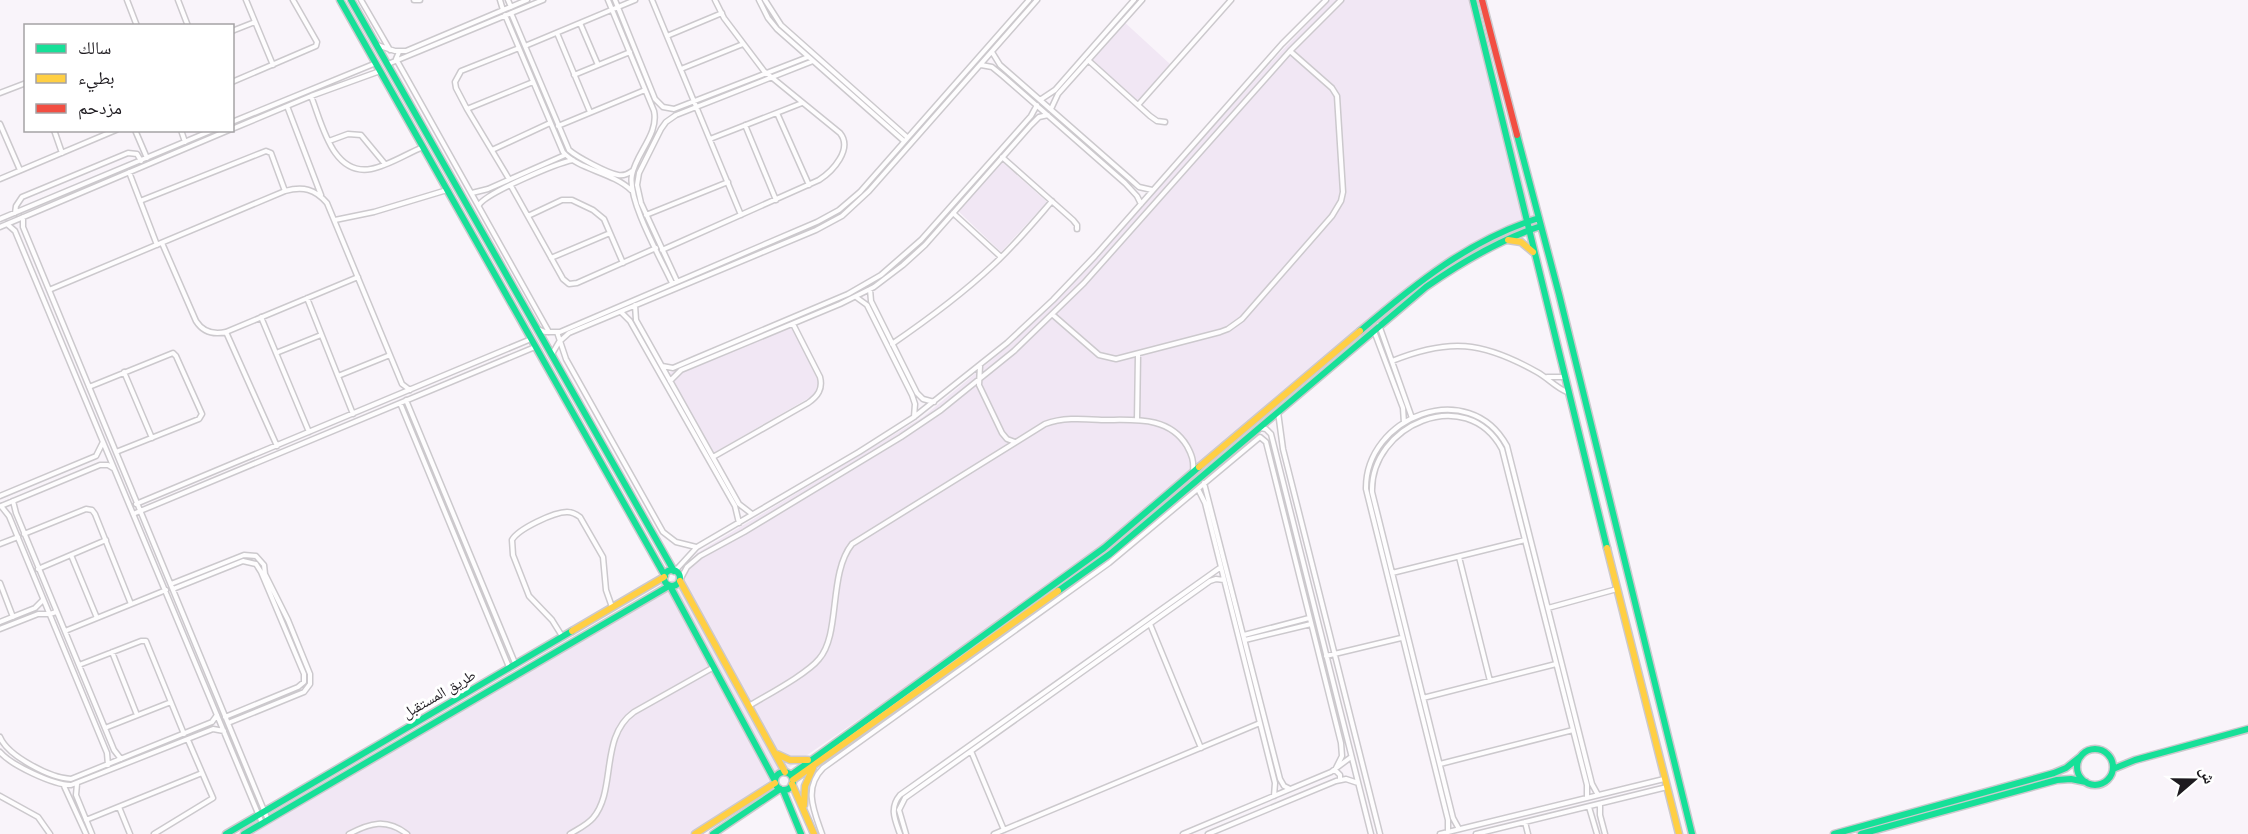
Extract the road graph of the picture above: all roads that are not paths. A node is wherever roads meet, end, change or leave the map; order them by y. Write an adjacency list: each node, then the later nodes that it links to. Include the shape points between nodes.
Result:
1 (127, 0): 39 (street)
2 (179, 0): 40 (street)
3 (246, 0): 37 (street)
4 (293, 0): 61 (street, via 317,45)
5 (340, 0): 59 (street)
6 (351, 0): 47 (street)
7 (362, 0): 50 (street)
8 (414, 0): 9 (street)
9 (420, 0)
10 (500, 0): 33 (street)
11 (508, 0): 30 (street)
12 (527, 0): 30 (street)
13 (543, 0): 34 (street)
14 (609, 0): 32 (street)
15 (615, 0): 31 (street)
16 (635, 0): 31 (street)
17 (652, 0): 45 (street)
18 (715, 0): 35 (street)
19 (759, 0): 55 (street, via 772,24)
20 (765, 0): 112 (street, via 785,29)
21 (1029, 0): 112 (street)
22 (1037, 0): 54 (street)
23 (1134, 0): 81 (street)
24 (1142, 0): 57 (street)
25 (1231, 0): 90 (street)
26 (1326, 0): 65 (street)
27 (1341, 0): 51 (street)
28 (1473, 0): 70 (street)
29 (1482, 0): 68 (street)
30 (511, 7): 33 (street)
31 (618, 7): 32 (street); 87 (street, via 658,104 674,109)
32 (612, 9): 38 (street); 53 (street)
33 (503, 10): 41 (street)
34 (511, 13): 36 (street); 48 (street)
35 (722, 13): 45 (street); 46 (street)
36 (505, 15): 43 (street); 49 (street)
37 (255, 22): 42 (street); 61 (street)
38 (580, 23): 44 (street); 62 (street)
39 (136, 24)
40 (187, 24)
41 (466, 25): 43 (street); 52 (street)
42 (234, 30)
43 (469, 31): 56 (street)
44 (556, 33): 48 (street); 74 (street)
45 (667, 36): 66 (street)
46 (743, 44): 66 (street); 72 (street)
47 (377, 45): 50 (street); 60 (street)
48 (525, 46): 104 (street)
49 (519, 48): 78 (street); 93 (street, via 459,73 455,85)
50 (390, 50): 52 (street)
51 (1290, 51): 73 (street); 213 (street, via 1337,96 1343,192 1338,209 1236,325)
52 (399, 52): 56 (street)
53 (630, 52): 62 (street); 80 (street)
54 (992, 52): 63 (street); 64 (street)
55 (808, 57): 58 (street); 72 (street)
56 (397, 60): 60 (street); 147 (street)
57 (1088, 60): 81 (street); 90 (street)
58 (813, 61): 75 (street); 115 (street)
59 (376, 63): 69 (street); 71 (street)
60 (388, 64): 133 (street)
61 (273, 65): 77 (street)
62 (598, 65): 74 (street)
63 (980, 65): 67 (street); 146 (street)
64 (1000, 65): 67 (street); 86 (street)
65 (1263, 66): 73 (street); 143 (street)
66 (681, 69): 87 (street)
67 (996, 70): 89 (street)
68 (1500, 70): 70 (street); 82 (street)
69 (380, 71): 76 (street); 117 (street)
70 (1491, 72): 84 (street)
71 (353, 73): 76 (street); 98 (street)
72 (767, 73): 75 (street); 87 (street)
73 (1270, 73): 174 (street)
74 (574, 75): 95 (street)
75 (772, 77): 88 (street); 92 (street)
76 (355, 79): 85 (street)
77 (234, 81)
78 (533, 82): 93 (street); 100 (street)
79 (24, 84): 83 (street)
80 (645, 90): 95 (street); 128 (street, via 655,121)
81 (1058, 90): 86 (street); 94 (street)
82 (1506, 92): 84 (street, via 1500,89); 161 (street)
83 (0, 93)
84 (1496, 93): 166 (street)
85 (311, 96): 91 (street); 114 (street)
86 (1040, 100): 94 (street)
87 (694, 101): 92 (street)
88 (803, 102): 96 (street); 138 (street, via 845,141 834,168)
89 (1037, 105): 97 (street); 101 (street)
90 (1138, 105): 99 (street, via 1153,119)
91 (287, 106): 105 (street); 148 (street)
92 (697, 107): 113 (street); 157 (street, via 666,122 641,168 637,192)
93 (467, 109): 118 (street)
94 (1051, 110): 131 (street)
95 (590, 112): 104 (street)
96 (777, 113): 103 (street); 138 (street)
97 (1048, 115): 101 (street); 137 (street)
98 (234, 121)
99 (1165, 122)
100 (550, 123): 118 (street); 120 (street)
101 (1029, 123): 121 (street); 163 (street)
102 (0, 124): 127 (street)
103 (745, 125): 113 (street); 150 (street)
104 (558, 126): 128 (street, via 567,147 575,154 615,174)
105 (234, 129)
106 (55, 132): 119 (street)
107 (111, 132): 119 (street)
108 (136, 132): 122 (street)
109 (182, 132): 116 (street)
110 (208, 132): 116 (street)
111 (226, 132): 129 (street)
112 (908, 137): 115 (street)
113 (710, 139): 136 (street)
114 (329, 141): 125 (street, via 335,155 351,167 370,169); 125 (street, via 348,134 361,135)
115 (904, 141): 141 (street)
116 (185, 142): 122 (street)
117 (423, 147): 125 (street); 140 (street)
118 (492, 150): 134 (street)
119 (62, 153): 127 (street)
120 (565, 155): 123 (street); 126 (street)
121 (1002, 157): 152 (street); 156 (street)
122 (147, 159): 124 (street)
123 (573, 160): 126 (street); 142 (street)
124 (141, 161): 130 (street); 155 (street, via 137,154 128,153 22,197)
125 (385, 164)
126 (539, 170): 134 (street); 139 (street)
127 (20, 171): 132 (street)
128 (633, 171): 142 (street)
129 (129, 172): 135 (street); 151 (street)
130 (110, 174): 135 (street); 155 (street)
131 (1129, 178): 137 (street); 143 (street, via 1139,187)
132 (0, 179)
133 (453, 179): 140 (street); 201 (street)
134 (509, 179): 145 (street)
135 (112, 180): 160 (street)
136 (728, 182): 157 (street); 158 (street)
137 (1125, 183): 153 (street)
138 (809, 185): 150 (street)
139 (511, 186): 149 (street); 159 (street)
140 (446, 187): 164 (street, via 374,212); 206 (street)
141 (865, 187): 146 (street); 182 (street, via 825,218)
142 (631, 190): 177 (street)
143 (1153, 190): 153 (street)
144 (285, 191): 148 (street, via 304,188); 151 (street, via 271,153 266,151); 176 (street)
145 (482, 191): 147 (street); 149 (street)
146 (869, 191): 184 (street, via 829,224)
147 (471, 193): 154 (street)
148 (321, 196): 164 (street)
149 (485, 198): 154 (street)
150 (776, 200): 158 (street)
151 (140, 201): 176 (street)
152 (1052, 201): 170 (street); 179 (street)
153 (1141, 204): 171 (street)
154 (478, 206): 203 (street)
155 (15, 213): 162 (street)
156 (953, 213): 165 (street); 179 (street)
157 (646, 215): 178 (street)
158 (741, 215): 178 (street)
159 (528, 216): 173 (street, via 555,201 569,200 599,214); 180 (street)
160 (23, 217): 167 (street); 188 (street, via 23,227)
161 (1539, 218): 166 (street); 168 (street)
162 (0, 219)
163 (940, 219): 165 (street); 217 (street, via 900,260 860,288)
164 (335, 220): 185 (street)
165 (945, 222): 187 (street, via 915,254)
166 (1528, 222): 172 (street); 258 (street, via 1487,238 1416,283)
167 (7, 224): 169 (street); 249 (street, via 15,231)
168 (1541, 226): 172 (street); 189 (street)
169 (0, 227)
170 (1077, 229)
171 (1119, 230): 174 (street); 216 (street, via 1046,308)
172 (1530, 230): 175 (street); 181 (street)
173 (610, 233): 180 (street); 183 (street)
174 (1126, 237): 196 (street)
175 (1506, 240): 181 (street, via 1526,245); 200 (street, via 1444,274)
176 (159, 244): 188 (street); 202 (street, via 197,324 212,333)
177 (656, 248): 183 (street); 186 (street)
178 (662, 250): 186 (street)
179 (1001, 257): 208 (street, via 955,298)
180 (551, 258): 183 (street, via 564,281 573,284)
181 (1536, 258): 191 (street)
182 (726, 260): 184 (street); 186 (street)
183 (622, 263)
184 (729, 266): 193 (street)
185 (358, 278): 192 (street); 212 (street)
186 (674, 282): 204 (street)
187 (870, 289): 190 (street); 194 (street)
188 (49, 290): 228 (street)
189 (1559, 294): 191 (street, via 1551,290); 343 (street)
190 (856, 297): 194 (street); 199 (street)
191 (1545, 297): 222 (street)
192 (307, 298): 197 (street); 205 (street)
193 (635, 305): 195 (street); 198 (street)
194 (872, 309): 208 (street); 230 (street)
195 (620, 312): 198 (street); 207 (street, via 569,333)
196 (1053, 315): 213 (street, via 1099,355 1116,359); 225 (street)
197 (261, 317): 202 (street); 210 (street)
198 (634, 323): 215 (street); 273 (street)
199 (793, 324): 217 (street); 257 (street, via 820,377 818,395)
200 (1376, 328): 214 (street); 237 (street); 238 (street)
201 (538, 329): 203 (street); 211 (street)
202 (226, 332): 251 (street)
203 (549, 332): 204 (street)
204 (556, 332): 207 (street)
205 (321, 335): 210 (street); 219 (street)
206 (531, 339): 209 (street); 223 (street)
207 (559, 342): 211 (street); 291 (street, via 663,532 676,542)
208 (892, 344): 230 (street)
209 (535, 347): 227 (street); 298 (street)
210 (276, 353): 247 (street)
211 (552, 354): 296 (street)
212 (390, 355): 219 (street); 226 (street)
213 (1138, 355): 243 (street)
214 (1392, 361): 220 (street, via 1428,348 1468,346 1502,355); 236 (street)
215 (662, 366): 217 (street); 224 (street)
216 (980, 366): 221 (street); 225 (street)
217 (680, 368): 224 (street)
218 (124, 372): 228 (street); 248 (street); 248 (street, via 175,354 202,414 199,419)
219 (338, 376): 239 (street)
220 (1545, 376): 222 (street); 231 (street)
221 (967, 377): 225 (street); 234 (street)
222 (1564, 377): 231 (street)
223 (436, 379): 227 (street); 229 (street)
224 (670, 381): 257 (street)
225 (978, 382): 250 (street, via 1002,433); 299 (street, via 883,449 700,556)
226 (402, 384): 229 (street); 232 (street)
227 (439, 386): 233 (street)
228 (89, 387): 254 (street)
229 (410, 390): 232 (street)
230 (912, 390): 234 (street); 241 (street)
231 (1568, 392): 306 (street)
232 (400, 394): 239 (street)
233 (406, 400): 235 (street); 262 (street)
234 (934, 402): 241 (street)
235 (399, 403): 259 (street); 263 (street)
236 (1407, 403): 237 (street); 242 (street)
237 (1402, 405): 245 (street)
238 (1278, 412): 246 (street); 252 (street)
239 (353, 414): 247 (street)
240 (1472, 414): 242 (street, via 1445,409); 244 (street); 318 (street, via 1492,426 1507,446)
241 (914, 417): 281 (street)
242 (1412, 418): 245 (street)
243 (1137, 420): 250 (street, via 1060,420); 256 (street, via 1169,427 1180,435)
244 (1470, 420): 283 (street, via 1452,416 1430,418 1408,428 1388,446 1372,479); 289 (street, via 1488,430 1502,449)
245 (1404, 423): 285 (street, via 1382,443 1368,468 1366,489)
246 (1259, 428): 253 (street, via 1270,432); 271 (street)
247 (309, 432): 251 (street)
248 (152, 438): 254 (street)
249 (103, 442): 260 (street); 261 (street, via 96,456)
250 (1015, 442): 355 (street, via 852,544 843,558 823,653 814,665)
251 (277, 446): 255 (street)
252 (1283, 449): 253 (street); 337 (street)
253 (1275, 451): 309 (street)
254 (116, 452): 272 (street)
255 (252, 456): 259 (street); 272 (street)
256 (1193, 456): 258 (street); 264 (street)
257 (713, 457): 273 (street)
258 (1207, 460): 264 (street)
259 (255, 464): 277 (street)
260 (115, 470): 265 (street, via 104,464); 276 (street)
261 (60, 471): 265 (street); 268 (street)
262 (435, 471): 263 (street); 311 (street)
263 (429, 473): 314 (street)
264 (1192, 473): 269 (street)
265 (63, 480): 270 (street)
266 (1204, 483): 267 (street); 310 (street, via 1257,438 1264,439); 335 (street)
267 (1198, 489): 294 (street); 443 (street, via 1108,564 823,768 814,778 810,794)
268 (0, 496)
269 (1165, 496): 271 (street); 275 (street)
270 (13, 501): 274 (street); 279 (street)
271 (1171, 503): 278 (street)
272 (137, 504): 276 (street); 277 (street)
273 (737, 505): 281 (street); 284 (street)
274 (1, 506): 282 (street)
275 (1155, 506): 278 (street); 373 (street)
276 (130, 507): 280 (street)
277 (140, 511): 280 (street); 303 (street)
278 (1160, 512): 373 (street, via 1089,569)
279 (16, 513): 282 (street); 286 (street)
280 (133, 514): 307 (street)
281 (753, 514): 284 (street)
282 (9, 516): 287 (street)
283 (1378, 522): 285 (street); 297 (street)
284 (739, 523): 291 (street)
285 (1372, 523): 333 (street)
286 (24, 534): 288 (street, via 89,509); 295 (street)
287 (18, 537): 290 (street); 312 (street)
288 (106, 540): 292 (street); 315 (street)
289 (1525, 540): 293 (street); 339 (street)
290 (0, 544)
291 (697, 547): 296 (street)
292 (71, 555): 295 (street); 323 (street)
293 (1459, 557): 297 (street); 346 (street)
294 (1221, 567): 300 (street); 301 (street)
295 (38, 569): 319 (street)
296 (674, 571): 298 (street); 299 (street)
297 (1392, 573): 332 (street)
298 (665, 577): 304 (street); 308 (street, طريق المستقبل)
299 (680, 580): 304 (street); 355 (street)
300 (1224, 580): 301 (street); 363 (street)
301 (1205, 581): 326 (street); 344 (street)
302 (0, 584): 322 (street)
303 (171, 584): 305 (street); 328 (street, via 244,555 256,556 264,565)
304 (670, 586): 313 (street, طريق المستقبل); 342 (street)
305 (173, 589): 331 (street, via 243,561 252,562 261,572); 359 (street)
306 (1617, 589): 318 (street); 345 (street)
307 (166, 590): 315 (street); 357 (street)
308 (639, 591): 313 (street); 316 (street, طريق المستقبل)
309 (1310, 591): 310 (street); 338 (street)
310 (1304, 593): 324 (street)
311 (488, 598): 314 (street); 341 (street)
312 (44, 599): 317 (street); 321 (street)
313 (644, 600): 422 (street, طريق المستقبل)
314 (482, 601): 341 (street)
315 (131, 604): 323 (street)
316 (612, 607): 334 (street, طريق المستقبل); 334 (street, via 603,557 580,518 574,513 561,513 521,530 512,540 516,564 529,596)
317 (35, 608): 320 (street); 322 (street)
318 (1548, 608): 356 (street)
319 (56, 612): 321 (street); 330 (street)
320 (38, 614): 321 (street); 329 (street)
321 (50, 614): 385 (street, via 107,753)
322 (14, 617): 325 (street)
323 (97, 618): 330 (street)
324 (1310, 618): 327 (street); 335 (street)
325 (0, 622)
326 (1150, 624): 347 (street); 374 (street)
327 (1311, 624): 335 (street); 361 (street)
328 (291, 628): 331 (street); 354 (street, via 310,674 310,684 304,692)
329 (0, 629)
330 (65, 631): 340 (street)
331 (286, 631): 352 (street, via 304,682)
332 (1406, 632): 333 (street); 350 (street)
333 (1400, 635): 337 (street); 349 (street)
334 (562, 636): 341 (street, طريق المستقبل)
335 (1245, 638): 380 (street)
336 (112, 652): 340 (street); 353 (street, via 147,642); 358 (street)
337 (1334, 654): 338 (street); 414 (street)
338 (1326, 656): 360 (street)
339 (1556, 664): 346 (street); 356 (street)
340 (79, 665): 365 (street)
341 (512, 665): 416 (street, طريق المستقبل)
342 (714, 667): 400 (street); 438 (street, via 623,721 616,734 600,806 592,819)
343 (1653, 675): 345 (street); 348 (street)
344 (1063, 678): 347 (street); 444 (street, via 900,795 893,812)
345 (1639, 678): 351 (street)
346 (1490, 681): 350 (street)
347 (1067, 683): 376 (street)
348 (1658, 694): 351 (street, via 1650,693); 457 (street)
349 (1415, 695): 350 (street); 428 (street)
350 (1422, 696): 384 (street)
351 (1644, 698): 393 (street)
352 (266, 701): 354 (street); 359 (street)
353 (171, 702): 358 (street); 370 (street)
354 (268, 706): 362 (street)
355 (749, 706): 375 (street)
356 (1572, 712): 367 (street); 404 (street)
357 (217, 715): 364 (street); 369 (street)
358 (137, 716): 365 (street)
359 (225, 717): 362 (street)
360 (1341, 717): 361 (street); 378 (street)
361 (1335, 719): 388 (street, via 1342,752)
362 (228, 723): 416 (street)
363 (1260, 723): 374 (street); 382 (street)
364 (206, 725): 368 (street); 370 (street)
365 (105, 728): 381 (street)
366 (2248, 729): 387 (street)
367 (1573, 730): 384 (street); 408 (street)
368 (208, 731): 369 (street); 372 (street)
369 (224, 731): 416 (street)
370 (184, 734): 381 (street)
371 (0, 737): 386 (street, via 9,751)
372 (188, 740): 390 (street); 397 (street)
373 (844, 740): 383 (street)
374 (1201, 748): 427 (street)
375 (774, 751): 383 (street, via 790,760); 392 (street)
376 (971, 751): 427 (street); 445 (street, via 902,801 899,812)
377 (0, 752): 389 (street)
378 (1351, 756): 388 (street); 396 (street)
379 (2081, 756): 387 (street, via 2091,749 2103,751 2111,758); 391 (street, via 2062,770); 395 (street, via 2078,771)
380 (1275, 758): 382 (street); 403 (street, via 1281,782)
381 (121, 759): 385 (street)
382 (1269, 759): 406 (street)
383 (815, 761): 392 (street); 411 (street)
384 (1440, 764): 425 (street)
385 (108, 765): 386 (street, via 71,778 58,777)
386 (38, 767): 389 (street)
387 (2113, 769): 395 (street, via 2103,783)
388 (1335, 770): 394 (street); 403 (street)
389 (35, 773): 399 (street)
390 (202, 773): 412 (street); 433 (street, via 213,798)
391 (2042, 777): 398 (street); 458 (street)
392 (790, 778): 400 (street, via 789,788); 400 (street, via 778,774); 411 (street)
393 (1664, 779): 401 (street); 402 (street)
394 (1340, 780): 396 (street); 448 (street)
395 (2086, 782): 398 (street, via 2066,779)
396 (1358, 783): 415 (street)
397 (77, 784): 399 (street); 409 (street)
398 (2045, 784): 459 (street)
399 (64, 785): 409 (street)
400 (778, 786): 417 (street); 418 (street); 424 (street)
401 (1666, 787): 407 (street); 456 (street)
402 (1626, 788): 404 (street); 407 (street)
403 (1290, 789): 406 (street)
404 (1598, 795): 408 (street)
405 (0, 796): 429 (street, via 38,817)
406 (1274, 796): 447 (street)
407 (1627, 797): 410 (street)
408 (1587, 798): 421 (street)
409 (75, 801): 420 (street); 430 (street)
410 (1600, 804): 413 (street); 455 (street)
411 (803, 806): 419 (street)
412 (119, 807): 420 (street); 432 (street)
413 (1589, 807): 423 (street); 454 (street)
414 (1374, 809): 415 (street); 450 (street)
415 (1365, 812): 449 (street)
416 (261, 813): 422 (street); 434 (street, طريق المستقبل)
417 (794, 815): 419 (street, via 801,811); 441 (street)
418 (720, 819): 424 (street); 439 (street)
419 (809, 819): 442 (street)
420 (86, 820): 431 (street)
421 (1497, 820): 425 (street); 426 (street)
422 (265, 821): 435 (street, طريق المستقبل)
423 (1525, 822): 426 (street); 453 (street)
424 (724, 827): 440 (street)
425 (1459, 829): 428 (street)
426 (1498, 829): 452 (street)
427 (1004, 830): 446 (street)
428 (1448, 832): 451 (street)
429 (50, 834)
430 (86, 834)
431 (92, 834)
432 (130, 834)
433 (154, 834)
434 (226, 834)
435 (244, 834)
436 (349, 834): 437 (street, via 374,823)
437 (407, 834)
438 (570, 834)
439 (694, 834)
440 (713, 834)
441 (801, 834)
442 (814, 834)
443 (822, 834)
444 (900, 834)
445 (906, 834)
446 (994, 834)
447 (1183, 834)
448 (1208, 834)
449 (1371, 834)
450 (1380, 834)
451 (1440, 834)
452 (1476, 834)
453 (1528, 834)
454 (1598, 834)
455 (1605, 834)
456 (1679, 834)
457 (1692, 834)
458 (1834, 834)
459 (1861, 834)

